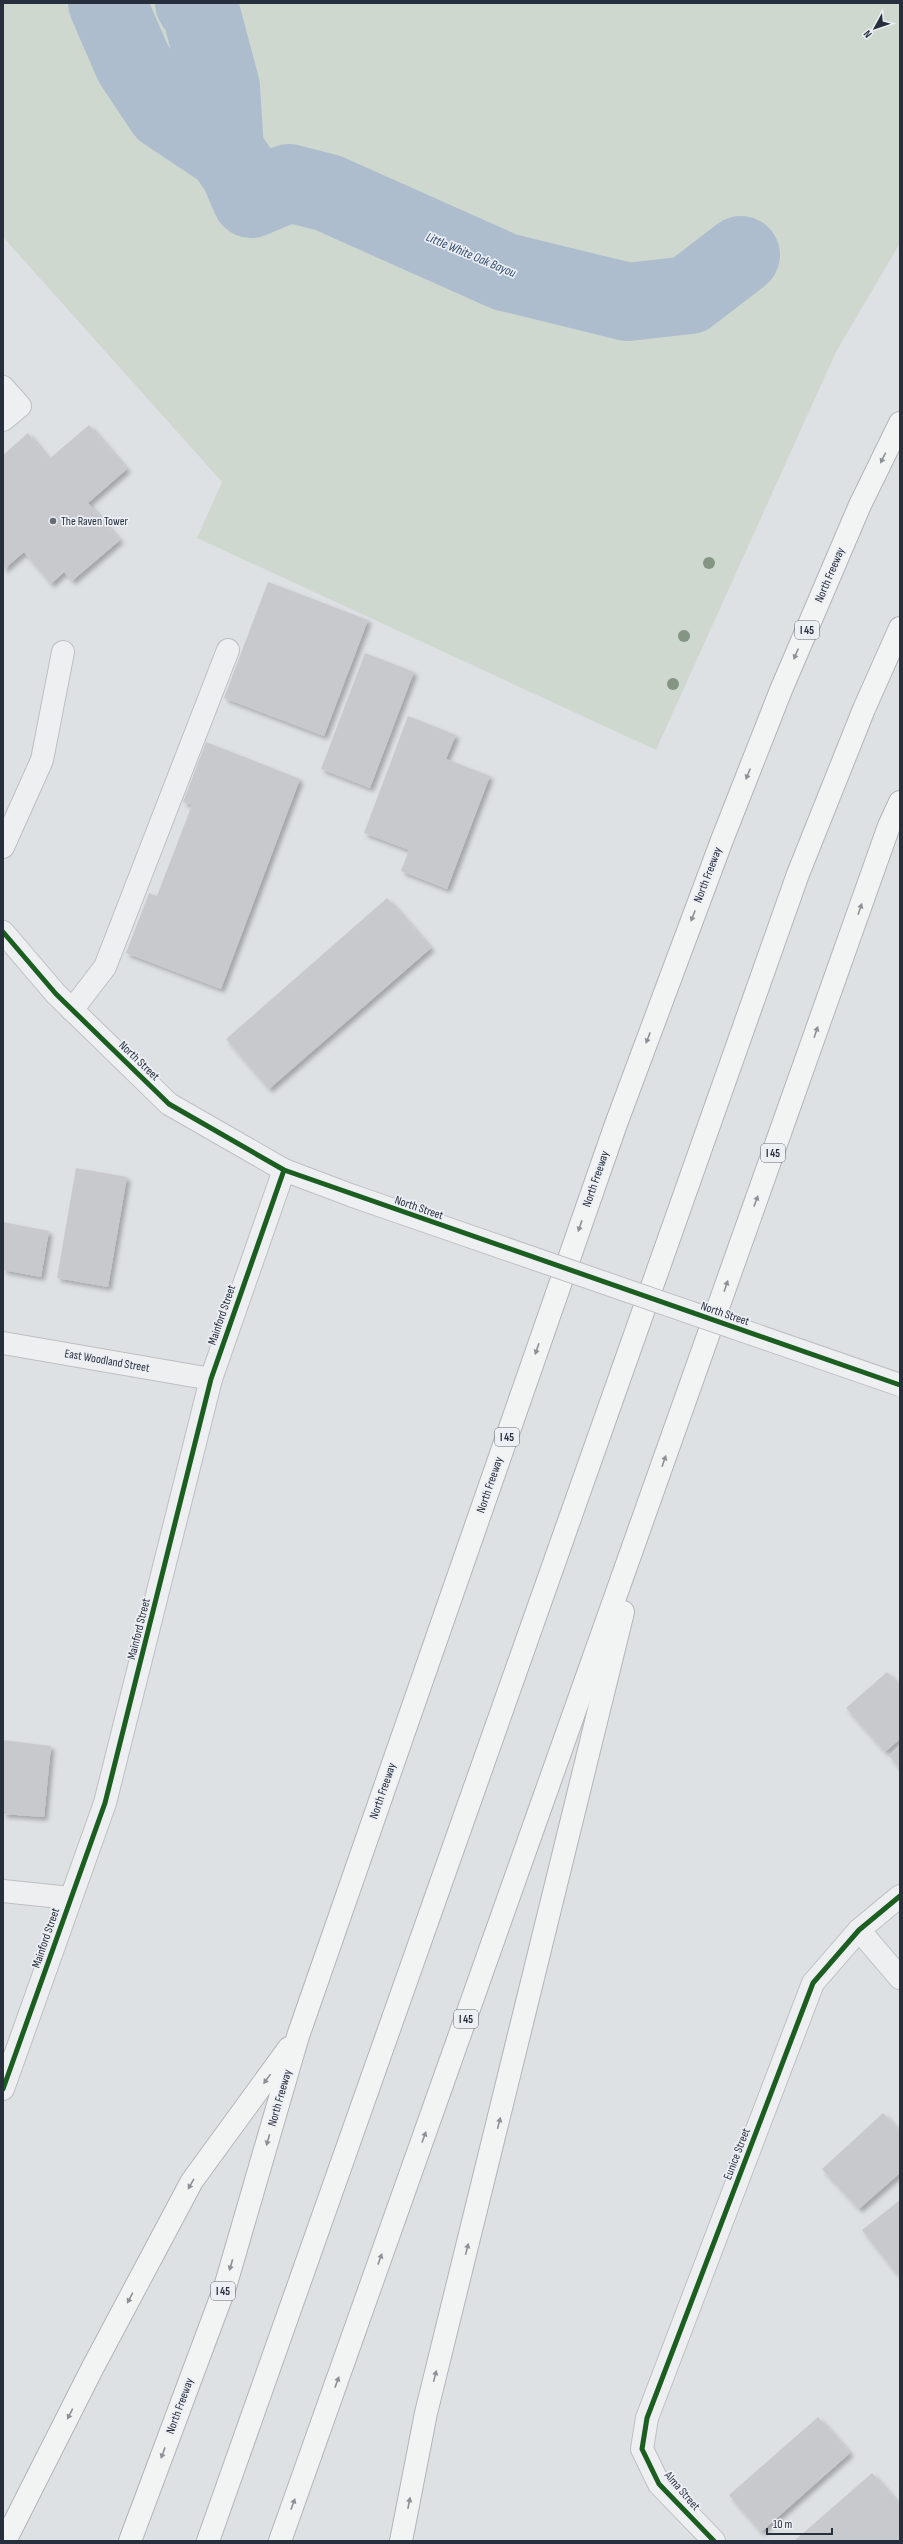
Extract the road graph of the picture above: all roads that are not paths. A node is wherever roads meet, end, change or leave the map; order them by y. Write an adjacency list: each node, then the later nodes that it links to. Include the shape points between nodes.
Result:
1 (3, 387): 2 (street, via 20,406)
2 (3, 420)
3 (900, 423): 21 (highway, North Freeway / I 45, one-way to 21, via 860,505 781,690 632,1079)
4 (900, 628): 26 (highway, via 864,709 798,874)
5 (228, 650): 10 (street, via 105,967)
6 (63, 652): 8 (street, via 42,760)
7 (900, 802): 15 (highway, I 45, one-way to 7, via 889,826)
8 (3, 847)
9 (3, 932): 10 (street, North Street)
10 (72, 1010): 11 (street, North Street, via 169,1104)
11 (284, 1170): 13 (street, Mainford Street); 14 (street, North Street, bridge)
12 (3, 1343): 13 (street, East Woodland Street)
13 (211, 1379): 18 (street, Mainford Street, via 105,1803)
14 (900, 1385)
15 (651, 1498): 27 (highway, I 45, one-way to 15); 28 (highway, one-way to 15, via 426,2413 536,1976)
16 (3, 1891): 18 (street)
17 (900, 1896): 19 (street, Eunice Street)
18 (70, 1898): 22 (street, Mainford Street)
19 (859, 1930): 20 (street); 23 (street, Eunice Street, via 813,1983 647,2418)
20 (900, 1978)
21 (298, 2036): 24 (highway, one-way to 24, via 192,2181); 25 (highway, North Freeway / I 45, one-way to 25, via 224,2287)
22 (3, 2089)
23 (642, 2449): 29 (street, Alma Street, via 659,2484)
24 (5, 2541)
25 (130, 2541)
26 (208, 2541)
27 (280, 2541)
28 (401, 2541)
29 (714, 2541)

